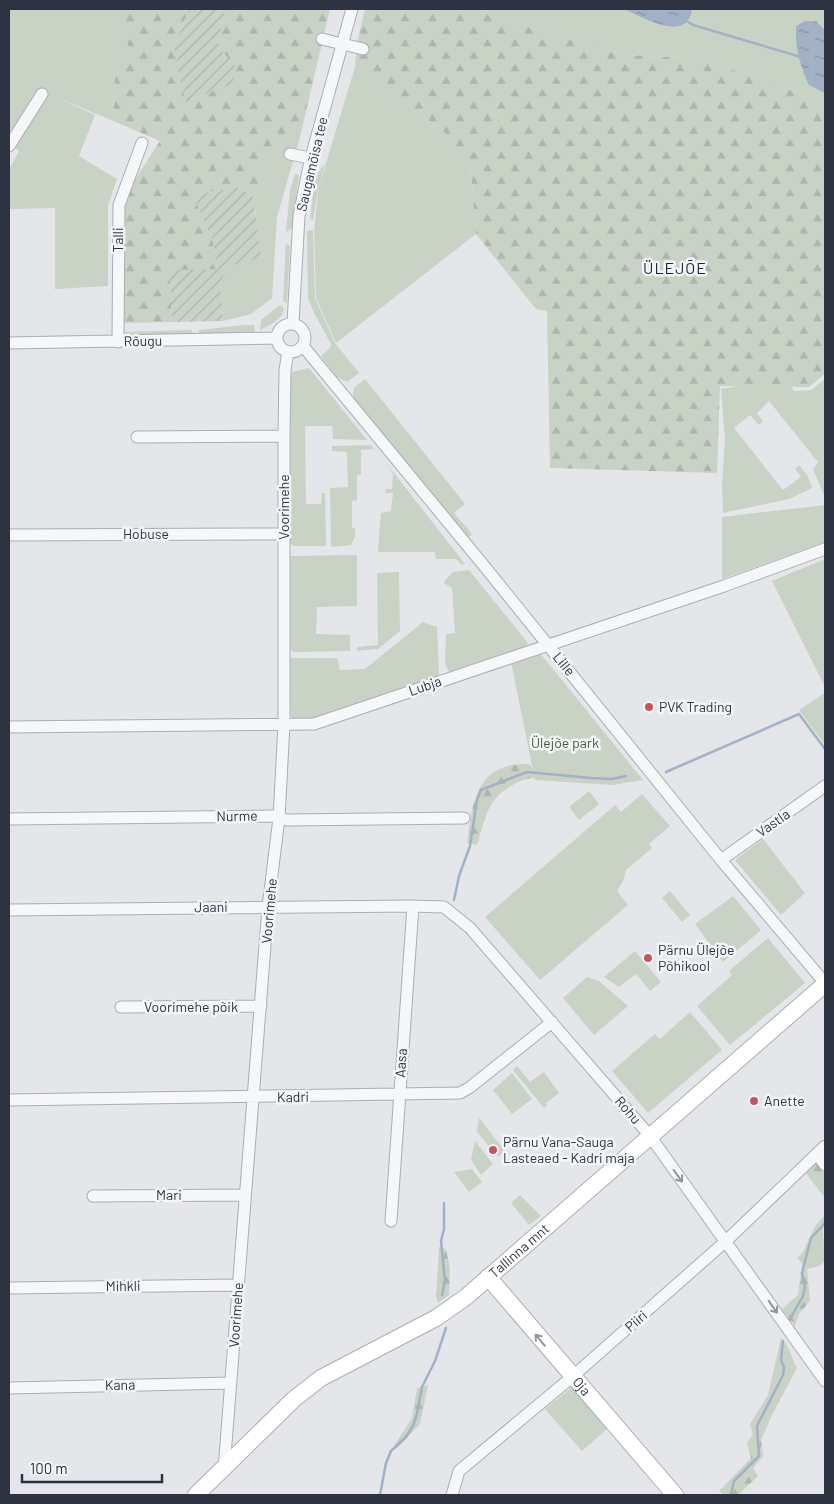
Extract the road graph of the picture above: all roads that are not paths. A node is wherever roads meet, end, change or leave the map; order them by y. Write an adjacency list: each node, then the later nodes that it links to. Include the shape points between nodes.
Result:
1 (352, 9): 3 (street, Saugamõisa tee)
2 (322, 38): 3 (street)
3 (343, 45): 4 (street); 9 (street, Saugamõisa tee)
4 (363, 50)
5 (42, 94): 7 (street)
6 (142, 143): 12 (street, Talli, via 119,205)
7 (9, 146)
8 (290, 154): 9 (street)
9 (310, 158): 10 (street, Saugamõisa tee, via 299,216)
10 (293, 323): 11 (street, via 283,325); 14 (street, via 304,332)
11 (276, 338): 12 (street, Rõugu); 15 (street, via 280,347)
12 (118, 342): 13 (street, Rõugu)
13 (9, 343)
14 (303, 346): 15 (street); 21 (street, Lille)
15 (288, 352): 16 (street, Voorimehe)
16 (284, 436): 17 (street); 18 (street, Voorimehe)
17 (137, 437)
18 (284, 534): 19 (street, Hobuse); 22 (street, Voorimehe)
19 (9, 535)
20 (825, 549): 21 (street, Lubja)
21 (548, 644): 22 (street, Lubja, via 314,724); 28 (street, Lille)
22 (284, 724): 23 (street, Lubja); 25 (street, Voorimehe)
23 (9, 727)
24 (825, 786): 28 (street, Vastla)
25 (278, 818): 26 (street, Nurme); 27 (street, Nurme); 30 (street, Voorimehe)
26 (464, 818)
27 (9, 819)
28 (721, 860): 32 (street, Lille)
29 (412, 906): 30 (street, Jaani); 35 (street, Rohu, via 444,907 470,928); 36 (street, Aasa)
30 (268, 907): 31 (street, Jaani); 33 (street, Voorimehe)
31 (9, 910)
32 (825, 983): 39 (main road, Tallinna mnt)
33 (261, 1006): 34 (street, Voorimehe põik); 37 (street, Voorimehe)
34 (121, 1007)
35 (552, 1022): 36 (street, Kadri, via 460,1093); 39 (street, Rohu)
36 (398, 1095): 37 (street, Kadri); 44 (street, Aasa)
37 (252, 1097): 38 (street, Kadri); 42 (street, Voorimehe)
38 (9, 1100)
39 (650, 1136): 45 (street, Rohu, one-way to 45); 46 (main road, Tallinna mnt)
40 (821, 1150): 41 (street); 45 (street, Piiri)
41 (825, 1165)
42 (245, 1195): 43 (street, Mari); 47 (street, Voorimehe)
43 (93, 1196)
44 (391, 1221)
45 (726, 1241): 49 (street, Piiri); 50 (street, Rohu, one-way to 50)
46 (488, 1277): 49 (main road, Oja, one-way to 46); 53 (main road, Tallinna mnt, via 436,1318 321,1378 294,1399)
47 (238, 1285): 48 (street, Mihkli); 51 (street, Voorimehe)
48 (9, 1288)
49 (572, 1377): 55 (street, Piiri, via 459,1471); 56 (main road, Oja)
50 (825, 1381)
51 (231, 1383): 52 (street, Kana); 53 (street, Voorimehe)
52 (9, 1388)
53 (224, 1469): 54 (main road, Tallinna mnt)
54 (196, 1495)
55 (452, 1495)
56 (675, 1495)

